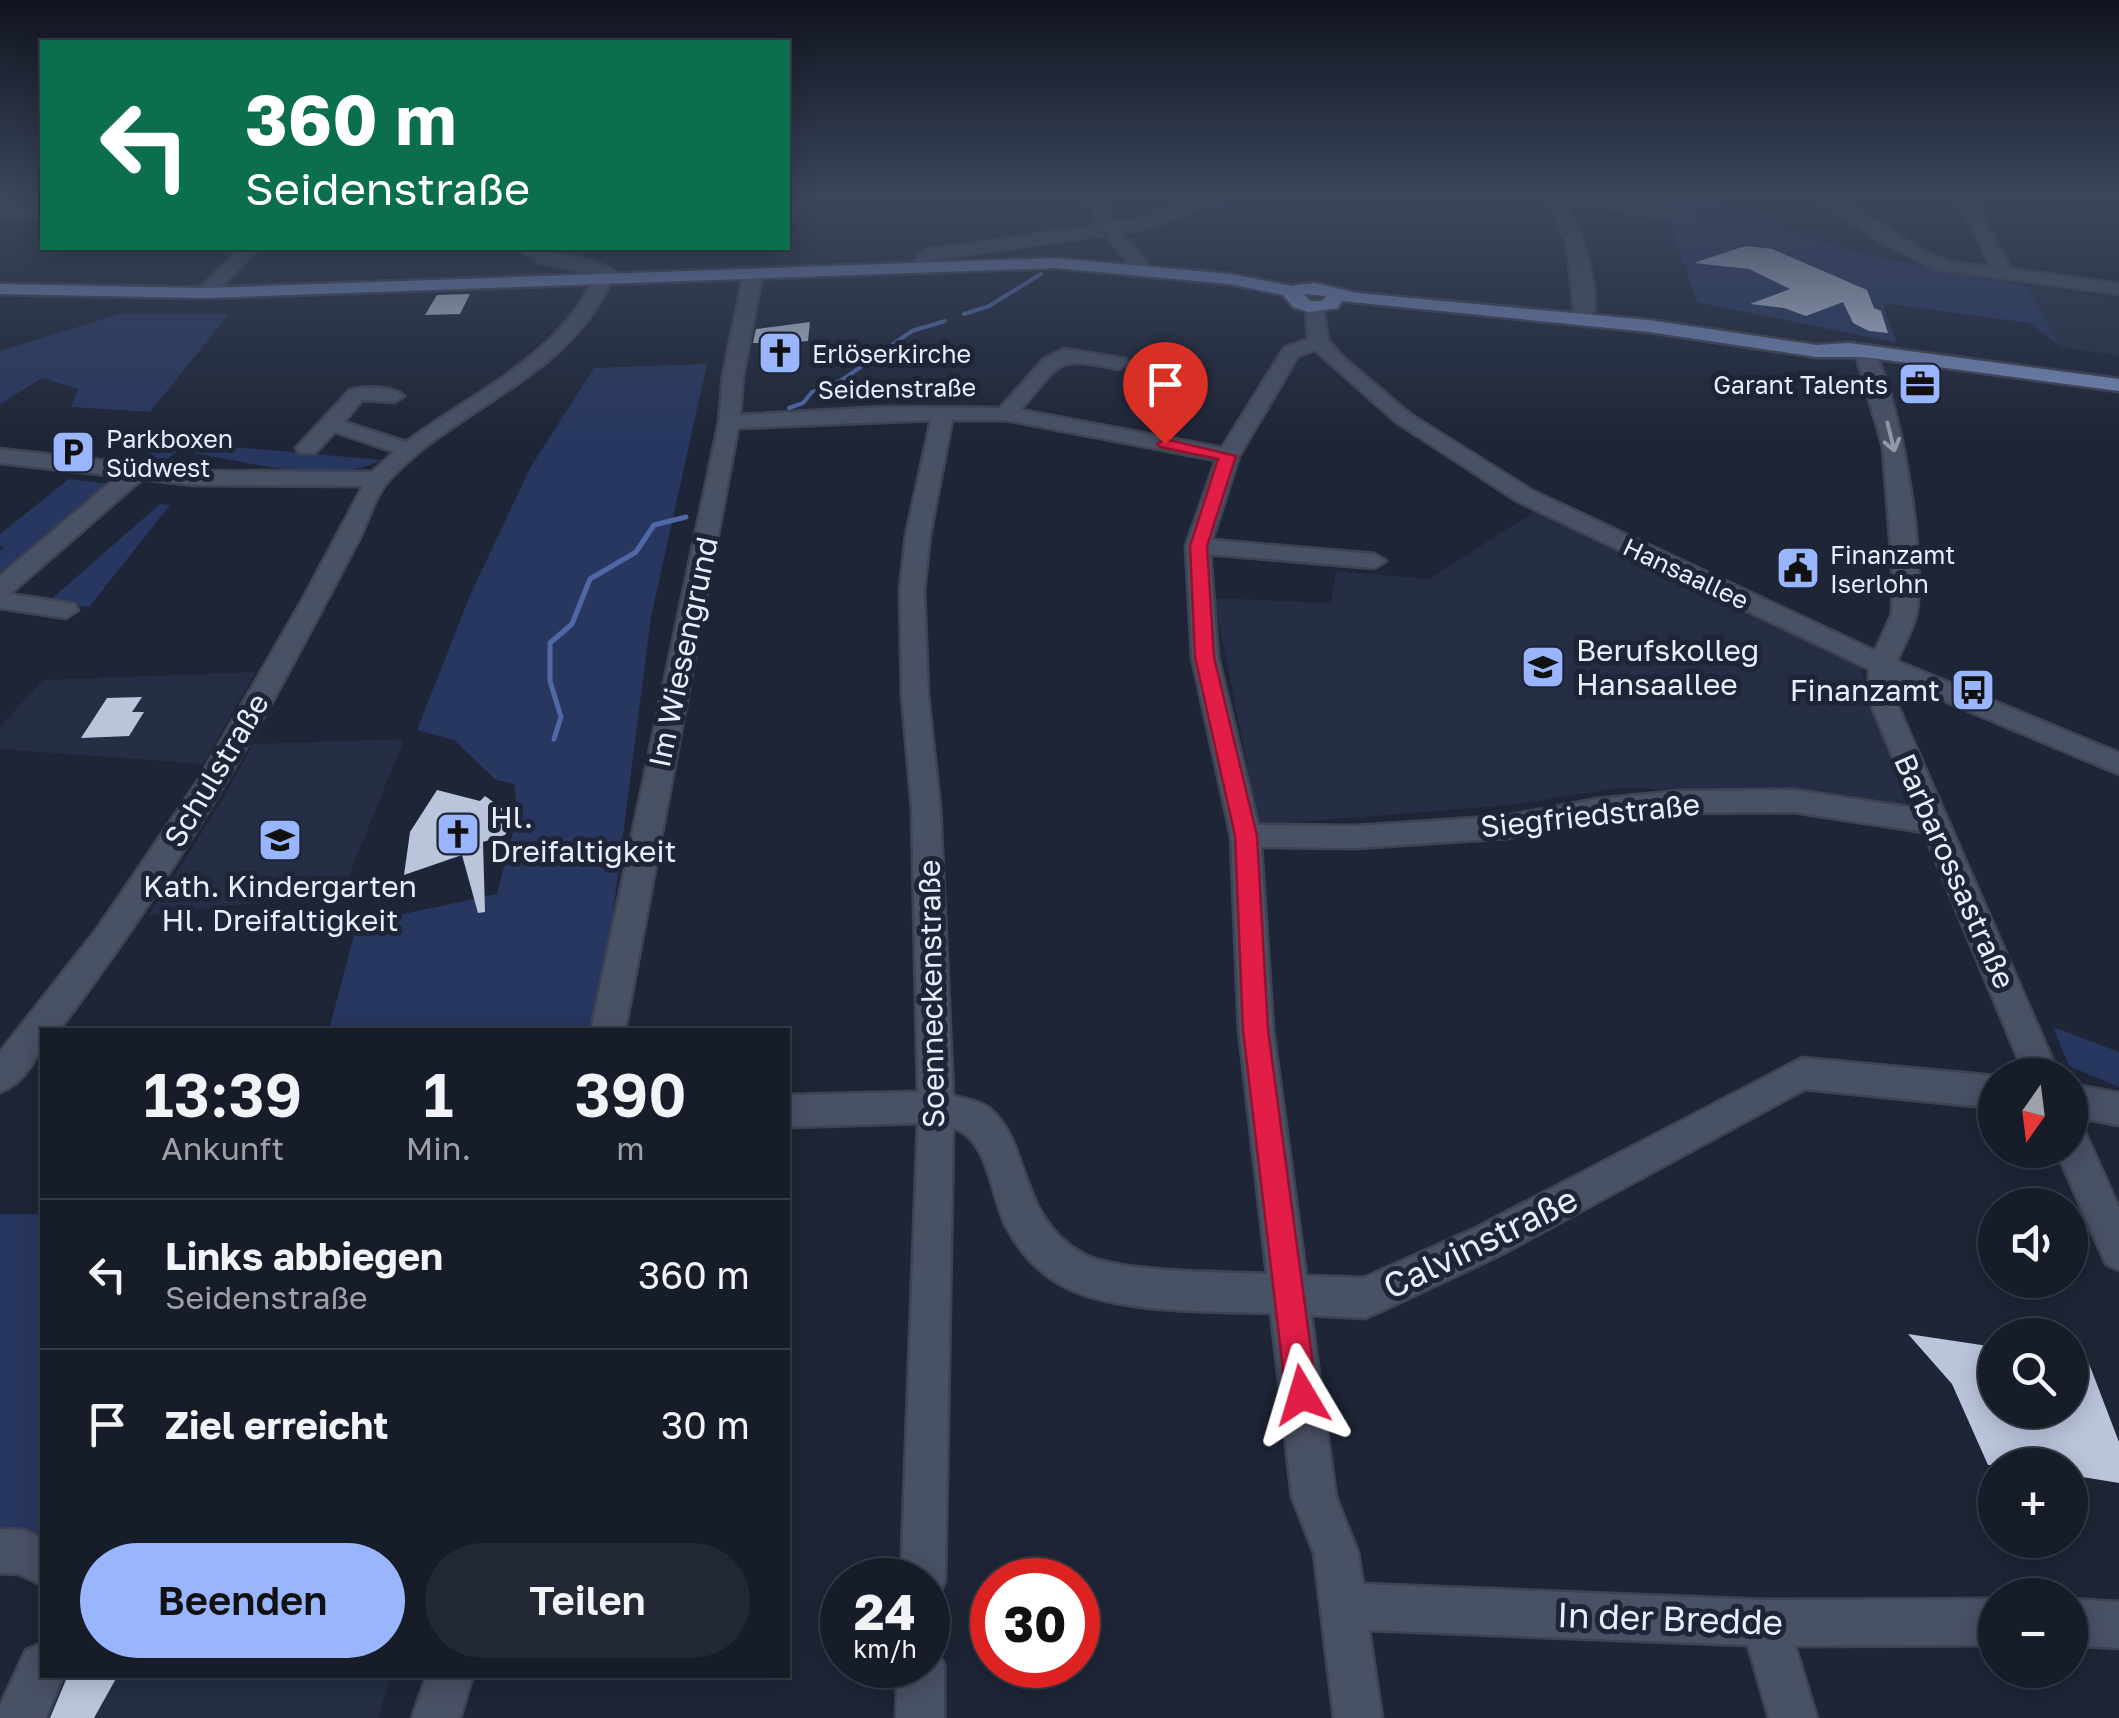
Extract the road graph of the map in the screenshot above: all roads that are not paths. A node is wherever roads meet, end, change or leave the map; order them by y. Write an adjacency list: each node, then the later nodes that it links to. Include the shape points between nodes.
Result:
1 (219, 279): 11 (street)
2 (599, 279): 11 (main road)
3 (604, 279): 25 (street, Schulstraße, via 582,323 559,344)
4 (752, 279): 22 (street, Im Wiesengrund)
5 (1210, 279): 10 (main road)
6 (1582, 279): 14 (street)
7 (2044, 279): 9 (street)
8 (0, 289): 11 (main road)
9 (2119, 289)
10 (1294, 292): 12 (main road, via 1316,287); 13 (main road, via 1296,302)
11 (205, 293)
12 (1335, 296): 13 (main road, via 1332,304); 14 (main road)
13 (1315, 308): 15 (street)
14 (1584, 320): 16 (main road, via 1816,352)
15 (1318, 342): 27 (street, via 1292,352); 35 (street, Hansaallee, via 1403,418 1525,496)
16 (1865, 351): 18 (main road); 35 (street, one-way to 35, via 1894,447 1906,577 1904,614)
17 (1118, 363): 21 (street, Seidenstraße, via 1072,353 1051,364)
18 (2119, 385)
19 (394, 396): 23 (street, via 358,385)
20 (943, 412): 21 (street, Seidenstraße); 22 (street, Seidenstraße); 44 (street, Soenneckenstraße, via 912,590)
21 (1006, 414): 27 (street, Seidenstraße)
22 (730, 422): 39 (street, Im Wiesengrund)
23 (331, 424): 24 (street); 25 (street)
24 (307, 448)
25 (409, 450): 29 (street, Schulstraße)
26 (0, 456): 28 (street)
27 (1228, 456): 30 (street)
28 (135, 473): 29 (street); 32 (street)
29 (378, 478): 41 (street, Schulstraße, via 192,815 99,954)
30 (1198, 546): 31 (street); 38 (street, via 1204,657)
31 (1374, 561)
32 (0, 588)
33 (0, 600): 34 (street)
34 (66, 610)
35 (1882, 665): 36 (street, Hansaallee); 37 (street, Barbarossastraße, via 1881,697)
36 (2119, 764)
37 (1933, 822): 38 (street, Siegfriedstraße, via 1794,801 1680,802 1507,826); 40 (street, Barbarossastraße)
38 (1246, 836): 49 (street, via 1256,1030)
39 (608, 1028)
40 (2035, 1058)
41 (0, 1076)
42 (1978, 1090): 49 (street, Calvinstraße, via 1802,1073 1490,1242 1365,1298)
43 (2088, 1103): 45 (street)
44 (936, 1107): 46 (street, Calvinstraße); 49 (street, Calvinstraße, via 974,1118 991,1136 1019,1213 1038,1242 1072,1270 1168,1289); 51 (street, Soenneckenstraße)
45 (2119, 1109)
46 (790, 1111)
47 (2082, 1168): 48 (street)
48 (2119, 1251)
49 (1289, 1294): 53 (street, via 1314,1497 1336,1553)
50 (0, 1551): 52 (street)
51 (924, 1558)
52 (40, 1561)
53 (1345, 1606): 55 (street, In der Bredde); 64 (street)
54 (1978, 1622): 55 (street, In der Bredde)
55 (1765, 1623): 65 (street)
56 (2088, 1623): 57 (street)
57 (2119, 1625)
58 (40, 1671): 61 (street)
59 (449, 1678): 62 (street)
60 (921, 1688): 63 (street)
61 (19, 1718)
62 (436, 1718)
63 (920, 1718)
64 (1358, 1718)
65 (1792, 1718)

